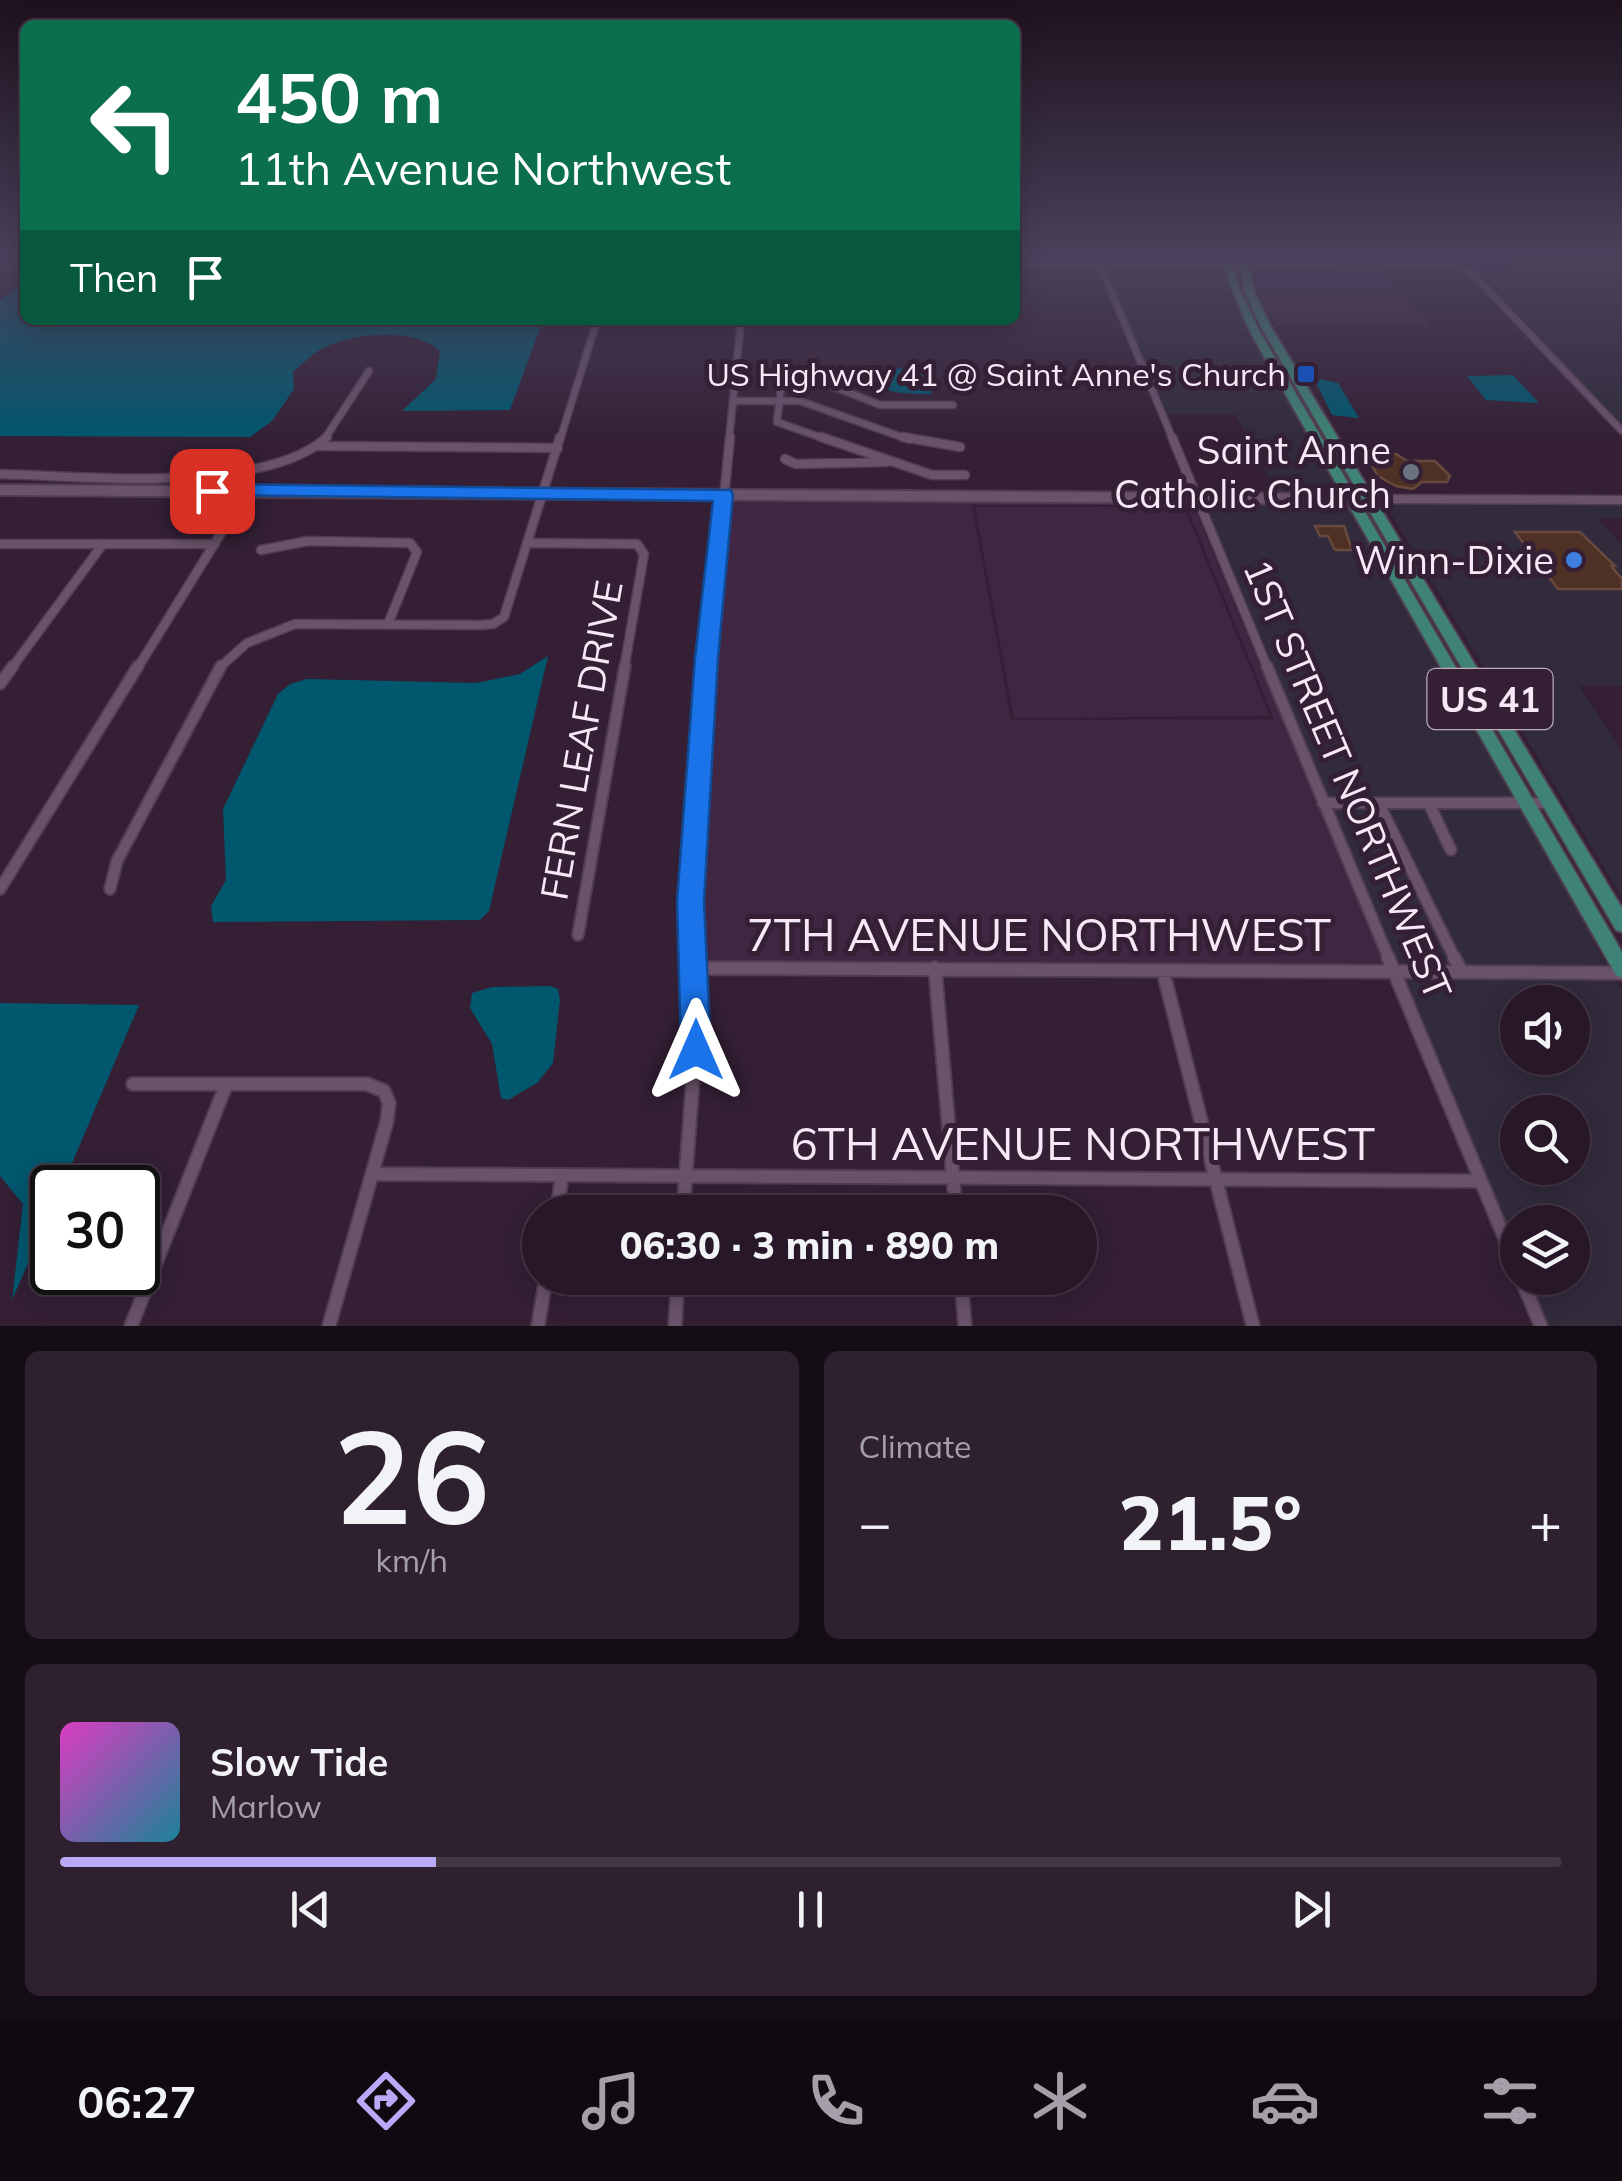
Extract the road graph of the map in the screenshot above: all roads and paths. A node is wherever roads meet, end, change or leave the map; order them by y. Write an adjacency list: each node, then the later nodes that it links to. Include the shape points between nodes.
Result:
1 (1121, 319): 30 (street, 1ST STREET NORTHWEST)
2 (1249, 319): 7 (main road, US 41)
3 (1263, 319): 8 (main road, US 41)
4 (1515, 319): 15 (street)
5 (595, 325): 18 (street)
6 (741, 325): 12 (street)
7 (1260, 341): 8 (main road); 10 (main road, US 41)
8 (1274, 341): 11 (main road, US 41)
9 (369, 371): 16 (street)
10 (1290, 391): 11 (main road); 21 (main road, US 41)
11 (1305, 391): 29 (main road, US 41)
12 (733, 401): 13 (street); 27 (street)
13 (778, 401): 14 (street, via 782,378 812,378 880,405); 17 (street, via 800,401 932,447); 20 (street, via 777,422)
14 (953, 406)
15 (1622, 431)
16 (317, 446): 18 (street); 22 (street, via 274,466 227,474)
17 (960, 447)
18 (558, 448): 26 (street)
19 (785, 460): 20 (street)
20 (889, 462): 23 (street, via 932,475)
21 (1337, 472): 28 (main road, US 41); 29 (main road)
22 (0, 474)
23 (965, 475)
24 (0, 490): 25 (street)
25 (248, 491): 26 (street); 36 (street)
26 (546, 491): 27 (street); 33 (street)
27 (724, 495): 30 (street); 50 (street, via 697,769 690,902)
28 (1353, 499): 30 (street); 32 (main road); 41 (main road, US 41)
29 (1370, 499): 31 (street); 32 (main road, US 41)
30 (1194, 500): 40 (street, 1ST STREET NORTHWEST)
31 (1622, 500)
32 (1378, 513): 42 (main road, US 41)
33 (530, 543): 38 (street, via 510,606 493,624); 49 (street, FERN LEAF DRIVE, via 637,544 644,554)
34 (0, 544): 35 (street)
35 (103, 544): 36 (street); 39 (street)
36 (214, 544): 46 (street)
37 (261, 550): 38 (street, via 308,541 410,543 417,552)
38 (388, 624): 47 (street, via 295,624 231,656 216,671 117,861)
39 (0, 684)
40 (1323, 803): 43 (street); 52 (street, 1ST STREET NORTHWEST)
41 (1530, 803): 42 (street); 44 (street); 54 (main road, US 41)
42 (1552, 803): 48 (main road, US 41)
43 (1380, 804): 44 (street); 55 (street)
44 (1430, 804): 45 (street)
45 (1451, 850)
46 (0, 889)
47 (110, 889)
48 (1622, 924)
49 (578, 935)
50 (696, 968): 51 (street, 7TH AVENUE NORTHWEST); 60 (street)
51 (935, 968): 53 (street, 7TH AVENUE NORTHWEST); 61 (street)
52 (1394, 970): 53 (street, 7TH AVENUE NORTHWEST); 55 (street, 7TH AVENUE NORTHWEST); 63 (street, 1ST STREET NORTHWEST)
53 (1163, 971): 62 (street)
54 (1622, 971): 55 (street, 7TH AVENUE NORTHWEST)
55 (1461, 972)
56 (133, 1084): 57 (street)
57 (226, 1085): 58 (street, via 381,1088 389,1114); 72 (street)
58 (372, 1174): 59 (street, 6TH AVENUE NORTHWEST); 73 (street)
59 (562, 1175): 60 (street, 6TH AVENUE NORTHWEST); 64 (street)
60 (686, 1176): 61 (street, 6TH AVENUE NORTHWEST); 65 (street)
61 (953, 1177): 62 (street, 6TH AVENUE NORTHWEST); 66 (street)
62 (1217, 1180): 63 (street, 6TH AVENUE NORTHWEST); 77 (street)
63 (1480, 1181): 67 (street, 1ST STREET NORTHWEST)
64 (559, 1195)
65 (685, 1195)
66 (955, 1195)
67 (1500, 1228)
68 (543, 1295): 74 (street)
69 (677, 1295): 75 (street)
70 (963, 1295): 76 (street)
71 (1527, 1295): 78 (street)
72 (132, 1326)
73 (330, 1326)
74 (538, 1326)
75 (675, 1326)
76 (966, 1326)
77 (1254, 1326)
78 (1541, 1326)

